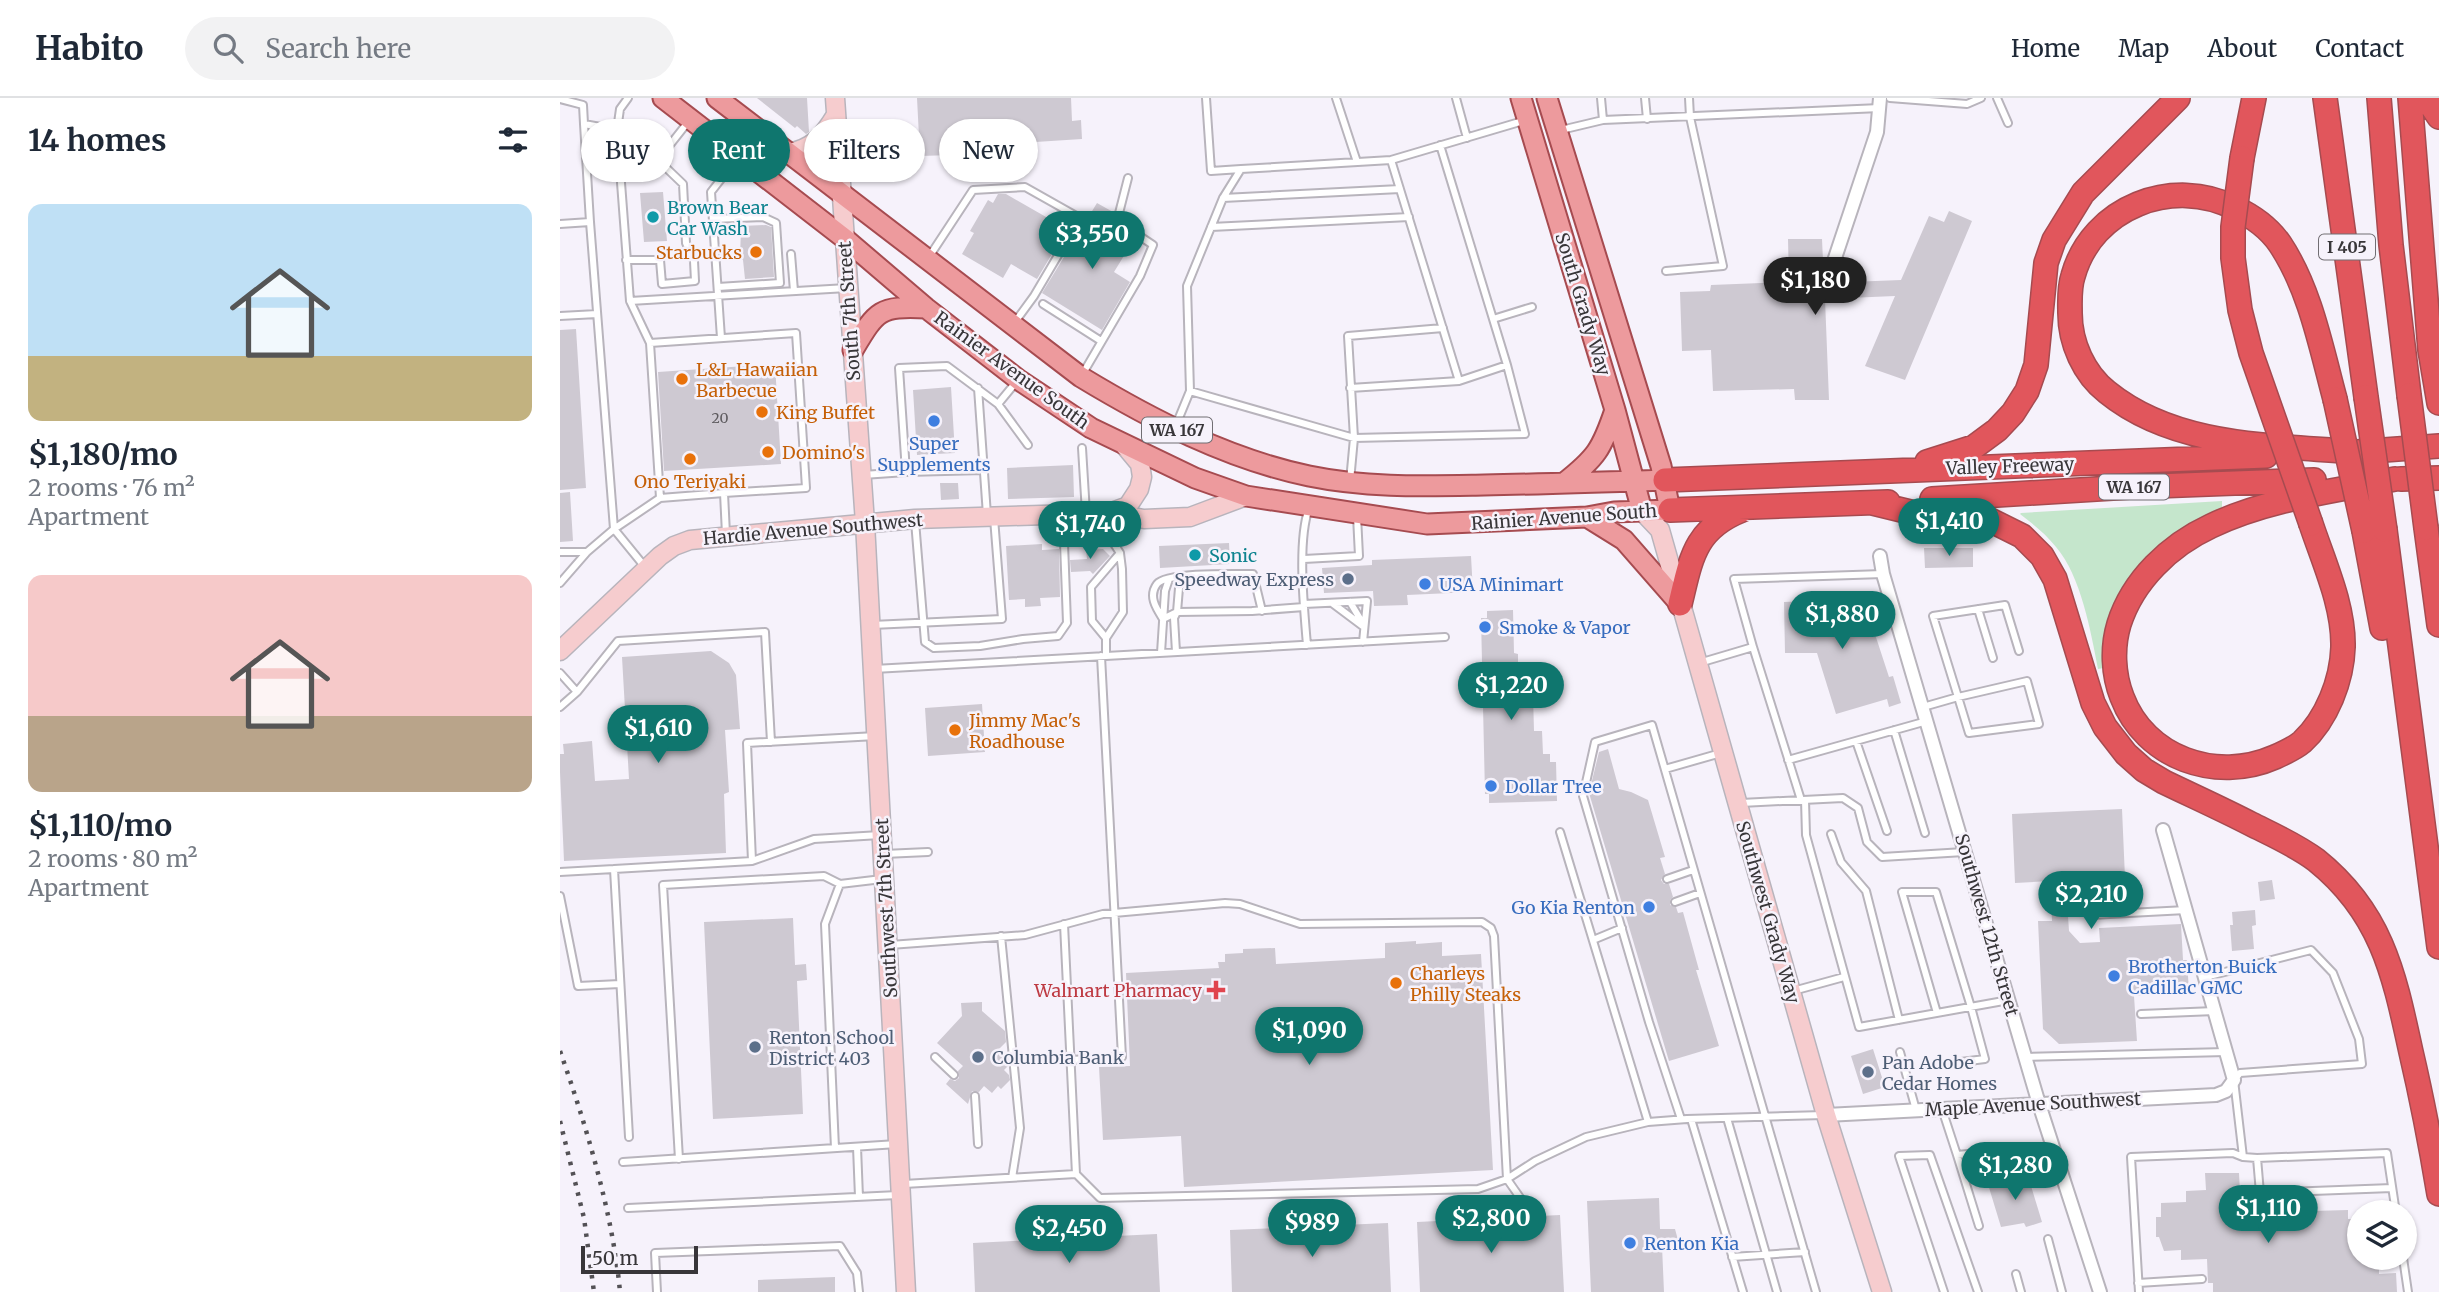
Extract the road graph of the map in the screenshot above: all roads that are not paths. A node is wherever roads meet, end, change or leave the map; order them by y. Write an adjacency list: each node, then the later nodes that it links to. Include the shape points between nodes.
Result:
1 (628, 98): 28 (lane)
2 (663, 98): 26 (main road, Rainier Avenue South / WA 167)
3 (718, 98): 29 (main road, Rainier Avenue South / WA 167)
4 (1206, 98): 42 (lane, via 1211,171)
5 (1336, 98): 41 (lane)
6 (1456, 98): 35 (lane)
7 (1521, 98): 31 (main road, South Grady Way)
8 (1547, 98): 34 (main road, South Grady Way)
9 (1601, 98): 32 (lane)
10 (1645, 98): 30 (lane)
11 (1689, 98): 24 (lane)
12 (1890, 98): 13 (lane, via 1967,104)
13 (1981, 98)
14 (1997, 98): 33 (lane)
15 (2178, 98): 99 (highway, via 2083,193 2054,240 2044,275 2036,365 2013,413 1974,447)
16 (2254, 98): 103 (highway, bridge, via 2233,227 2239,310 2251,353 2311,524 2334,594 2342,634 2341,665 2319,721 2300,743 2262,763 2205,766 2185,761 2149,738 2126,706 2115,665 2123,612 2141,582 2166,556 2212,525 2276,503)
17 (2325, 98): 124 (highway, I 405, bridge, via 2366,397)
18 (2379, 98): 146 (highway, I 405, bridge, via 2391,245)
19 (2410, 98): 88 (highway)
20 (2426, 98): 25 (highway)
21 (560, 99): 27 (lane, via 583,106)
22 (1880, 103): 24 (lane); 61 (street, via 1877,132)
23 (835, 106): 38 (street, via 823,136); 50 (street, South 7th Street)
24 (1690, 117): 30 (lane); 62 (lane, via 1723,266)
25 (2439, 117)
26 (691, 118): 36 (lane)
27 (584, 119)
28 (619, 119)
29 (745, 119)
30 (1647, 119): 32 (lane)
31 (1529, 120): 35 (lane); 90 (main road, South Grady Way)
32 (1603, 120): 34 (lane)
33 (2008, 123)
34 (1558, 131): 104 (main road, South Grady Way)
35 (1467, 138): 37 (lane)
36 (674, 140)
37 (1440, 145): 40 (lane); 74 (lane)
38 (790, 152)
39 (790, 155): 50 (main road, Rainier Avenue South / WA 167)
40 (1391, 160): 41 (lane); 49 (lane)
41 (1357, 162): 42 (lane)
42 (1241, 169): 51 (lane)
43 (674, 175): 60 (lane, via 683,184 686,243 694,261 695,281 662,284 660,260)
44 (1128, 178): 78 (lane, via 1117,221 1153,245)
45 (588, 182): 54 (lane)
46 (621, 182): 60 (lane)
47 (719, 182): 53 (lane, via 711,192)
48 (773, 182): 57 (main road, Rainier Avenue South / WA 167)
49 (1400, 189): 51 (lane); 52 (lane)
50 (841, 194): 57 (street, South 7th Street); 59 (main road, Rainier Avenue South / WA 167)
51 (1223, 198): 56 (lane)
52 (1409, 217): 56 (lane); 76 (lane)
53 (713, 219): 63 (lane); 63 (lane, via 763,217 776,223 780,283)
54 (590, 222): 55 (lane); 72 (lane)
55 (560, 224)
56 (1211, 227): 87 (lane, via 1186,286)
57 (844, 238): 64 (street, South 7th Street); 71 (main road, Rainier Avenue South / WA 167)
58 (791, 254): 66 (lane)
59 (928, 258): 75 (main road, Rainier Avenue South / WA 167); 75 (lane, via 973,190 1025,187 1080,218)
60 (626, 260): 68 (lane)
61 (1834, 261)
62 (1666, 271)
63 (718, 287): 67 (lane)
64 (849, 288): 66 (lane); 80 (street, South 7th Street)
65 (2439, 288): 88 (highway, via 2435,315)
66 (794, 291): 67 (lane)
67 (719, 296): 68 (lane); 77 (lane)
68 (629, 301): 79 (lane)
69 (1043, 304): 78 (lane)
70 (1532, 307): 74 (lane)
71 (926, 308): 80 (main road, via 900,307 875,316); 83 (main road, Rainier Avenue South / WA 167)
72 (597, 314): 73 (lane); 123 (lane)
73 (560, 316)
74 (1493, 319): 81 (lane)
75 (1014, 324): 82 (main road, Rainier Avenue South / WA 167)
76 (1443, 328): 84 (lane); 85 (lane, via 1348,337)
77 (721, 338): 79 (lane); 108 (lane, via 796,334 806,488)
78 (1101, 341): 82 (lane)
79 (650, 343): 110 (lane)
80 (853, 350): 101 (street, South 7th Street)
81 (1507, 365): 84 (lane); 92 (lane, via 1525,434)
82 (1082, 377): 91 (main road, Rainier Avenue South / WA 167)
83 (1019, 380): 89 (lane); 94 (main road, Rainier Avenue South / WA 167)
84 (1459, 381): 85 (lane)
85 (1350, 387): 92 (lane)
86 (978, 388): 89 (lane); 98 (lane); 100 (lane, via 947,366 899,368)
87 (1190, 391): 91 (lane); 92 (lane)
88 (2438, 399)
89 (998, 404): 93 (lane)
90 (1615, 410): 105 (main road, South Grady Way); 107 (main road, via 1589,464)
91 (1175, 429): 106 (main road, Rainier Avenue South / WA 167, via 1240,455)
92 (1354, 439): 106 (lane)
93 (1028, 445)
94 (1125, 446): 109 (main road, Rainier Avenue South / WA 167); 115 (street, via 1140,464 1139,489 1128,506)
95 (2439, 446): 97 (highway, Valley Freeway / WA 167)
96 (1082, 449): 115 (lane)
97 (2357, 452): 99 (highway, Valley Freeway / WA 167); 124 (highway, bridge, via 2226,440 2193,433 2141,414 2108,393 2087,370 2070,326 2072,277 2093,237 2108,220 2134,205 2172,194 2223,202 2251,216 2279,243 2309,307 2335,398)
98 (984, 470): 100 (lane); 118 (lane)
99 (1908, 470): 104 (highway, Valley Freeway / WA 167)
100 (906, 472): 101 (lane)
101 (861, 475): 122 (street, South 7th Street)
102 (2439, 478): 103 (highway, Valley Freeway / WA 167)
103 (2395, 479): 111 (highway, Valley Freeway / WA 167, via 2246,481)
104 (1665, 480): 105 (main road, Rainier Avenue South / WA 167); 121 (main road, South Grady Way)
105 (1635, 481): 107 (main road, Rainier Avenue South / WA 167); 114 (main road, South Grady Way)
106 (1350, 483): 107 (main road, Rainier Avenue South / WA 167)
107 (1564, 483)
108 (724, 493): 110 (lane); 125 (lane)
109 (1246, 496): 112 (main road, Rainier Avenue South / WA 167); 115 (street, Hardie Avenue Southwest, via 1190,517)
110 (660, 498): 123 (lane)
111 (1873, 503): 113 (highway, Valley Freeway); 248 (highway, via 1914,513 1978,514 2022,536 2042,556 2055,579 2093,703 2126,754 2164,782 2289,842 2344,887 2388,958)
112 (1309, 507): 116 (main road, Rainier Avenue South / WA 167); 130 (lane, via 1303,525)
113 (1748, 508): 121 (highway, Valley Freeway / WA 167); 138 (highway, via 1725,517 1697,544)
114 (1642, 511): 119 (main road, Rainier Avenue South / WA 167); 121 (main road, Rainier Avenue South / WA 167)
115 (1096, 514): 117 (street, Hardie Avenue Southwest); 128 (lane)
116 (1357, 514): 119 (main road, Rainier Avenue South / WA 167, via 1427,524); 130 (lane, via 1359,555)
117 (1063, 515): 118 (street, Hardie Avenue Southwest); 144 (lane, via 1067,623 1058,636 934,648 925,642)
118 (991, 517): 120 (street, Hardie Avenue Southwest); 144 (lane, via 1002,619)
119 (1587, 517): 138 (main road, via 1624,540)
120 (915, 519): 122 (street, Hardie Avenue Southwest); 144 (lane)
121 (1665, 520): 138 (street, Southwest Grady Way)
122 (865, 523): 125 (street, Hardie Avenue Southwest); 145 (street, Southwest 7th Street)
123 (614, 529): 126 (lane); 131 (lane)
124 (2374, 531): 203 (highway, I 405, via 2408,718)
125 (727, 536): 131 (street, Hardie Avenue Southwest, via 674,546)
126 (587, 551): 127 (lane); 135 (lane)
127 (560, 552)
128 (1120, 553): 149 (lane, via 1124,612); 149 (lane, via 1091,587 1092,621)
129 (1880, 556): 132 (street, Southwest 12th Street)
130 (1304, 559): 139 (lane)
131 (647, 569): 153 (street, Hardie Avenue Southwest)
132 (1883, 574): 152 (lane, via 1734,579); 165 (street, Southwest 12th Street)
133 (1186, 576): 134 (lane); 141 (lane, via 1253,574); 142 (lane, via 1179,587)
134 (1169, 579): 143 (lane); 143 (lane, via 1157,584 1152,594)
135 (560, 583)
136 (1350, 602): 137 (lane); 147 (lane); 147 (lane, via 1367,601)
137 (1332, 603): 139 (lane); 147 (lane)
138 (1680, 604): 159 (street, Southwest Grady Way)
139 (1304, 606): 141 (lane); 151 (lane)
140 (1978, 609): 154 (lane, via 2005,605); 158 (lane); 163 (lane, via 1933,616)
141 (1262, 611): 142 (lane)
142 (1177, 612): 143 (lane); 155 (lane)
143 (1163, 619): 156 (lane)
144 (922, 623): 145 (lane)
145 (870, 625): 160 (street, Southwest 7th Street)
146 (2439, 625)
147 (1364, 627): 150 (lane)
148 (1445, 637): 150 (lane)
149 (1106, 638): 157 (lane)
150 (1363, 642): 151 (lane)
151 (1307, 645): 155 (lane)
152 (1753, 647): 159 (lane); 172 (lane)
153 (560, 651)
154 (2019, 651)
155 (1176, 652): 156 (lane)
156 (1161, 653): 157 (lane)
157 (1104, 656): 160 (lane); 196 (lane)
158 (1993, 658)
159 (1697, 664): 171 (street, Southwest Grady Way)
160 (872, 669): 168 (street, Southwest 7th Street)
161 (560, 673): 162 (lane)
162 (578, 692): 164 (lane); 170 (lane, via 618,640 765,632)
163 (1958, 697): 163 (lane, via 2027,681 2039,724 1969,733); 165 (lane)
164 (560, 706)
165 (1923, 707): 166 (street, Southwest 12th Street)
166 (1927, 721): 167 (lane); 183 (street, Southwest 12th Street)
167 (1894, 730): 169 (lane); 179 (lane)
168 (876, 736): 170 (lane); 181 (street, Southwest 7th Street)
169 (1856, 741): 172 (lane); 177 (lane)
170 (771, 743): 185 (lane, via 747,743)
171 (1723, 752): 173 (lane); 175 (street, Southwest Grady Way)
172 (1788, 760): 174 (lane)
173 (1665, 769): 187 (lane); 198 (lane, via 1652,725 1595,742 1583,796)
174 (1803, 800): 175 (lane); 183 (lane, via 1843,798 1858,808 1867,842 1882,857); 204 (lane, via 1805,835)
175 (1737, 803): 207 (street, Southwest Grady Way)
176 (2163, 830): 195 (street)
177 (1887, 831)
178 (1560, 832): 201 (lane)
179 (1925, 833)
180 (1832, 834): 213 (lane, via 1841,862 1866,891)
181 (881, 835): 184 (street, Southwest 7th Street); 185 (lane, via 814,839)
182 (928, 852): 184 (lane)
183 (1966, 852): 208 (street, Southwest 12th Street)
184 (883, 854): 189 (street, Southwest 7th Street)
185 (752, 861): 186 (lane)
186 (614, 869): 188 (lane); 206 (lane)
187 (1693, 870): 190 (lane); 192 (lane)
188 (560, 872)
189 (883, 879): 191 (lane); 202 (street, Southwest 7th Street)
190 (1667, 879)
191 (840, 884): 237 (lane, via 825,925); 241 (lane, via 824,876 663,885)
192 (1700, 892): 194 (lane); 227 (lane)
193 (560, 896): 206 (lane, via 578,986)
194 (1675, 902)
195 (2186, 910): 197 (lane); 205 (street)
196 (1115, 912): 199 (lane); 218 (lane, via 1122,1057); 245 (lane, via 1225,903 1300,924 1487,925 1494,936)
197 (2091, 915)
198 (1623, 923): 201 (lane); 229 (lane)
199 (1064, 924): 200 (lane, via 1025,935); 218 (lane)
200 (1001, 936): 202 (lane); 244 (lane, via 1020,1128)
201 (1592, 940): 231 (lane)
202 (888, 945): 233 (street, Southwest 7th Street)
203 (2439, 947)
204 (1844, 977): 207 (lane); 213 (lane, via 1858,1027)
205 (2205, 977): 210 (street); 221 (lane, via 2311,950 2333,973 2359,1039 2362,1064 2248,1071)
206 (620, 984): 232 (lane)
207 (1791, 992): 226 (street, Southwest Grady Way)
208 (2009, 1000): 209 (lane); 217 (street, Southwest 12th Street)
209 (1971, 1007): 211 (lane); 211 (lane, via 1936,892 1902,892); 219 (lane, via 1984,1059)
210 (2215, 1011): 212 (lane); 215 (street)
211 (1937, 1013): 213 (lane)
212 (2141, 1014)
213 (1899, 1020)
214 (1900, 1052): 225 (lane)
215 (2226, 1052): 217 (lane); 221 (street)
216 (935, 1057): 220 (lane)
217 (2026, 1057): 223 (street, Southwest 12th Street)
218 (1071, 1060): 243 (lane)
219 (1953, 1063)
220 (954, 1075)
221 (2234, 1080): 223 (street, Maple Avenue Southwest, via 2216,1095); 239 (lane)
222 (975, 1096): 234 (lane)
223 (2039, 1104): 224 (street, Maple Avenue Southwest); 235 (street, Southwest 12th Street)
224 (1942, 1109): 225 (street, Maple Avenue Southwest); 238 (lane)
225 (1916, 1110): 226 (street, Maple Avenue Southwest)
226 (1826, 1115): 227 (lane); 268 (street, Southwest Grady Way)
227 (1766, 1116): 228 (lane); 255 (lane)
228 (1727, 1118): 230 (lane); 256 (lane)
229 (1681, 1119): 230 (lane); 231 (lane)
230 (1691, 1119): 257 (lane)
231 (1648, 1122): 245 (lane, via 1586,1138)
232 (629, 1137)
233 (898, 1144): 236 (lane); 247 (street, Southwest 7th Street)
234 (978, 1144)
235 (2053, 1146): 238 (lane); 273 (street, Southwest 12th Street)
236 (857, 1147): 237 (lane); 249 (lane)
237 (835, 1148): 241 (lane)
238 (1957, 1155): 253 (lane)
239 (2243, 1157): 240 (lane); 261 (lane, via 2234,1153 2131,1157)
240 (2257, 1158): 246 (lane, via 2387,1153); 246 (lane, via 2259,1193)
241 (679, 1159): 242 (lane)
242 (623, 1162)
243 (1076, 1174): 244 (lane); 245 (lane, via 1100,1198 1478,1189)
244 (1012, 1178): 247 (lane)
245 (1507, 1178): 250 (lane)
246 (2392, 1188): 251 (lane)
247 (901, 1190): 249 (lane); 264 (street, Southwest 7th Street)
248 (2439, 1194)
249 (859, 1197): 252 (lane)
250 (1521, 1199)
251 (2394, 1200)
252 (628, 1208)
253 (1979, 1226)
254 (2048, 1239): 272 (lane)
255 (1804, 1252): 256 (lane); 267 (lane)
256 (1766, 1254): 257 (lane); 266 (lane)
257 (1732, 1257): 265 (lane)
258 (2405, 1270): 274 (lane)
259 (2016, 1274): 271 (lane)
260 (2202, 1279): 261 (lane)
261 (2136, 1289)
262 (657, 1292): 263 (lane, via 655,1253 840,1246 857,1273)
263 (859, 1292)
264 (906, 1292)
265 (1743, 1292)
266 (1777, 1292)
267 (1816, 1292)
268 (1882, 1292)
269 (1944, 1292): 270 (lane, via 1899,1156 1930,1155)
270 (1978, 1292)
271 (2021, 1292)
272 (2062, 1292)
273 (2100, 1292)
274 (2408, 1292)

